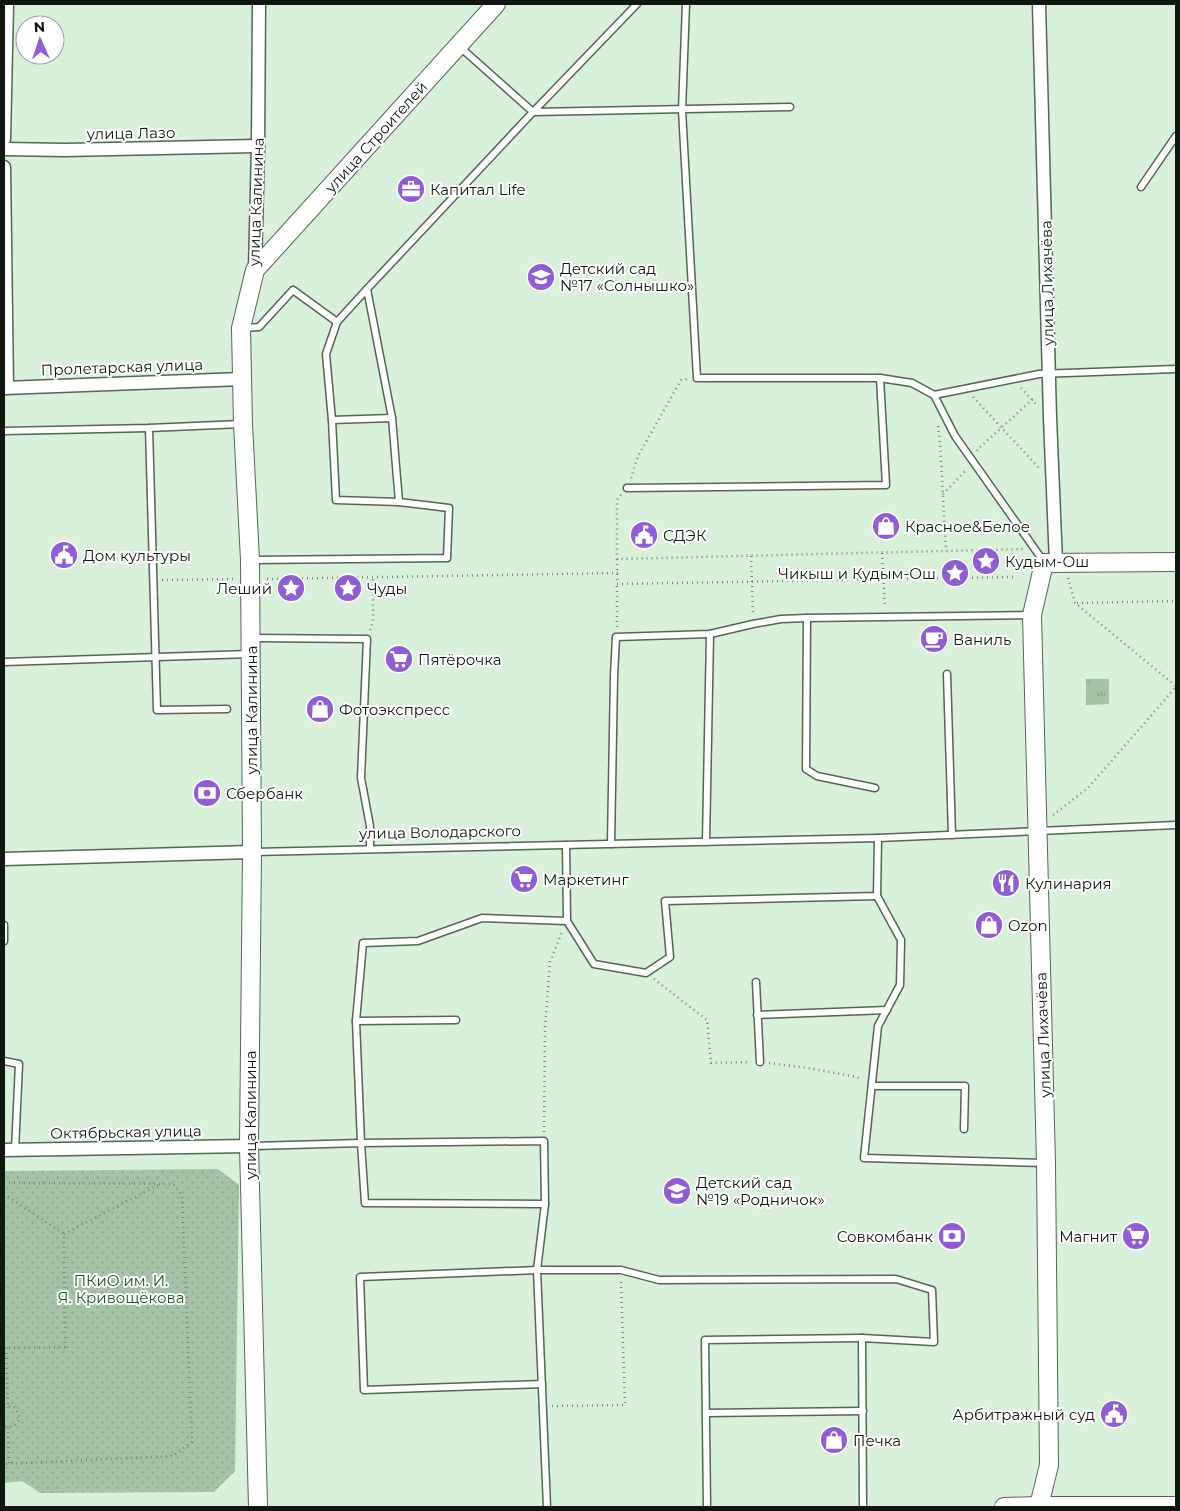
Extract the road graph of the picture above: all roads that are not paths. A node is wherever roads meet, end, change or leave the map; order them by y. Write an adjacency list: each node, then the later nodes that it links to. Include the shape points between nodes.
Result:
1 (8, 4): 12 (street)
2 (259, 4): 13 (street, улица Калинина)
3 (496, 4): 7 (main road, улица Строителей)
4 (637, 4): 10 (lane)
5 (686, 4): 9 (lane)
6 (1040, 4): 24 (street, улица Лихачёва)
7 (458, 46): 10 (lane); 17 (main road, улица Строителей)
8 (790, 107): 9 (lane)
9 (682, 110): 10 (lane); 22 (lane, via 697,378)
10 (533, 112): 18 (lane)
11 (1176, 136): 16 (lane)
12 (4, 139)
13 (258, 146): 14 (street, улица Лазо); 17 (street, улица Калинина)
14 (4, 149)
15 (4, 167): 25 (street)
16 (1141, 187)
17 (255, 270): 20 (main road, улица Калинина)
18 (367, 289): 19 (lane); 27 (lane)
19 (336, 322): 20 (lane, via 293,290 259,327); 28 (lane, via 326,354)
20 (241, 328): 23 (main road, улица Калинина)
21 (1176, 370): 24 (lane)
22 (880, 378): 26 (lane, via 912,383); 32 (lane, via 886,485)
23 (242, 379): 25 (street, Пролетарская улица); 29 (main road, улица Калинина)
24 (1049, 379): 26 (lane, via 1039,374); 34 (street, улица Лихачёва)
25 (5, 388)
26 (934, 395): 34 (lane, via 973,462)
27 (392, 418): 28 (lane); 33 (lane)
28 (332, 420): 33 (lane, via 336,500)
29 (243, 424): 30 (lane); 35 (main road, улица Калинина)
30 (149, 428): 31 (lane); 41 (lane)
31 (4, 431)
32 (627, 488)
33 (399, 502): 35 (lane, via 449,508 447,558)
34 (1050, 559): 36 (main road); 37 (main road, улица Лихачёва)
35 (250, 560): 40 (main road, улица Калинина)
36 (1176, 562)
37 (1032, 616): 38 (lane); 47 (main road, улица Лихачёва)
38 (807, 618): 39 (lane, via 753,624); 45 (lane, via 806,768 817,776)
39 (710, 634): 50 (lane); 51 (lane, via 616,637)
40 (251, 646): 41 (lane); 53 (lane, via 367,639 361,778 370,826); 54 (main road, улица Калинина)
41 (156, 657): 42 (lane); 44 (lane, via 157,710)
42 (4, 662)
43 (947, 674): 48 (lane)
44 (227, 709)
45 (875, 788)
46 (1176, 825): 47 (lane, улица Володарского)
47 (1037, 831): 48 (lane, улица Володарского); 72 (main road, улица Лихачёва)
48 (952, 835): 49 (lane, улица Володарского)
49 (878, 838): 50 (lane, улица Володарского); 56 (lane)
50 (706, 842): 51 (lane, улица Володарского)
51 (611, 844): 52 (lane, улица Володарского)
52 (566, 845): 53 (lane, улица Володарского); 57 (lane)
53 (370, 849): 54 (lane, улица Володарского)
54 (252, 852): 55 (street, улица Володарского); 70 (main road, улица Калинина)
55 (4, 859)
56 (877, 896): 57 (lane, via 665,901 670,956 646,973 594,964); 61 (lane, via 901,940 900,985)
57 (567, 921): 64 (lane, via 482,918 418,941 363,943)
58 (4, 925): 59 (lane)
59 (4, 941)
60 (756, 982): 62 (lane)
61 (887, 1010): 62 (lane); 67 (lane, via 878,1026)
62 (757, 1015): 66 (lane)
63 (456, 1020): 64 (lane)
64 (356, 1021): 69 (lane)
65 (4, 1061): 71 (lane, via 19,1064)
66 (760, 1062)
67 (872, 1086): 68 (lane, via 965,1086); 72 (lane, via 864,1158)
68 (964, 1130)
69 (361, 1143): 70 (lane); 73 (lane, via 365,1203); 73 (lane, via 544,1140)
70 (249, 1146): 71 (street, Октябрьская улица); 80 (main road, улица Калинина)
71 (9, 1150)
72 (1046, 1163): 85 (main road, улица Лихачёва, via 1049,1466)
73 (545, 1204): 74 (lane)
74 (537, 1270): 75 (lane, via 621,1270 659,1280 896,1279 932,1290 934,1342); 76 (lane); 76 (lane, via 360,1276 364,1390)
75 (862, 1338): 77 (lane); 78 (lane, via 705,1340)
76 (542, 1384): 81 (lane)
77 (862, 1411): 78 (lane); 83 (lane)
78 (706, 1413): 82 (lane)
79 (1176, 1506): 85 (main road)
80 (258, 1507)
81 (547, 1507)
82 (707, 1507)
83 (863, 1507)
84 (1004, 1507): 85 (main road)
85 (1039, 1507)

